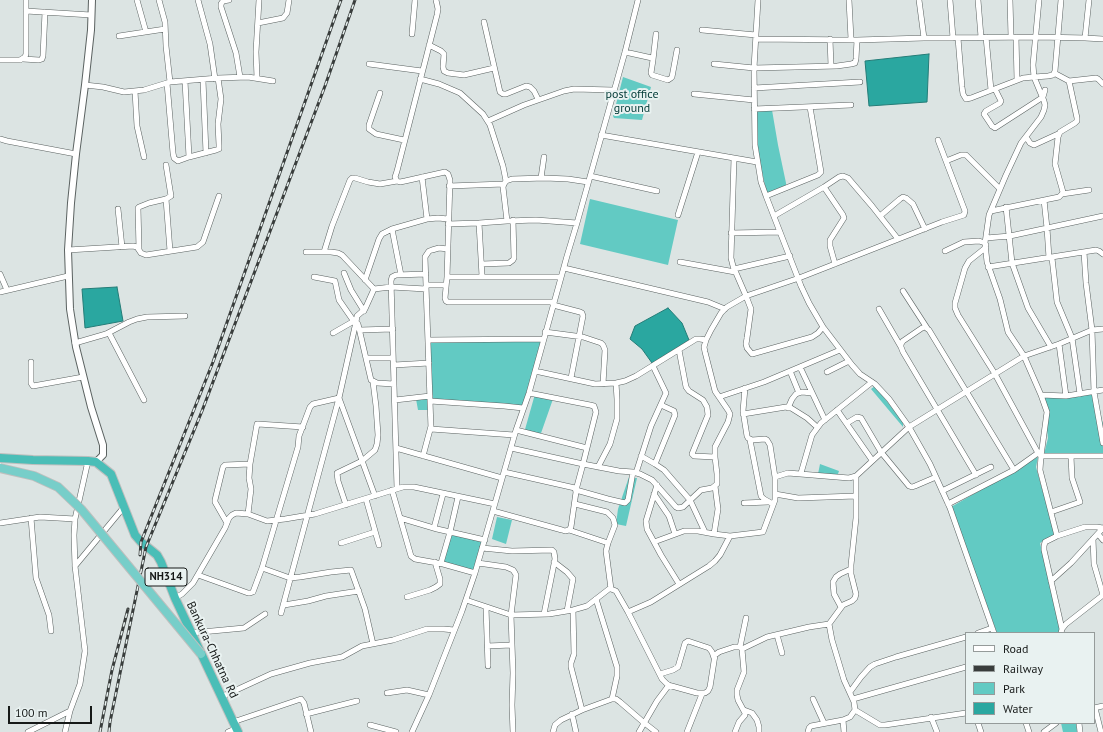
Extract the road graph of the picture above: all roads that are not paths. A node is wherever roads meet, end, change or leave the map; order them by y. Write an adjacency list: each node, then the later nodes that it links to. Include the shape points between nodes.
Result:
1 (26, 0): 21 (street)
2 (92, 0): 23 (street)
3 (137, 0): 28 (street)
4 (159, 0): 26 (street)
5 (198, 0): 58 (street)
6 (229, 0): 56 (street, via 223,1 221,7 236,54)
7 (259, 0): 25 (street)
8 (289, 0): 25 (street, via 287,14 283,18)
9 (415, 0): 29 (street)
10 (435, 0): 43 (street, via 438,9)
11 (638, 0): 45 (street)
12 (758, 0): 32 (street)
13 (849, 0): 42 (street)
14 (919, 0): 37 (street)
15 (950, 0): 38 (street)
16 (978, 0): 33 (street)
17 (1010, 0): 34 (street)
18 (1039, 0): 35 (street)
19 (1061, 0): 36 (street)
20 (1089, 0): 39 (street)
21 (26, 11): 22 (street); 46 (street, via 26,54)
22 (45, 12): 23 (street); 46 (street, via 42,59)
23 (91, 15): 69 (street)
24 (484, 22): 52 (street)
25 (258, 23): 59 (street)
26 (165, 29): 28 (street); 67 (street)
27 (702, 30): 32 (street)
28 (146, 32): 31 (street)
29 (412, 34)
30 (656, 34): 48 (street)
31 (119, 36)
32 (756, 37): 40 (street); 53 (street)
33 (983, 37): 34 (street); 38 (street); 71 (street)
34 (1014, 37): 35 (street); 62 (street)
35 (1037, 37): 36 (street); 57 (street, via 1033,60)
36 (1057, 37): 39 (street); 55 (street)
37 (924, 38): 38 (street); 42 (street)
38 (955, 38): 71 (street, via 965,97 969,99)
39 (1087, 38): 41 (street)
40 (830, 39): 42 (street); 51 (street)
41 (1103, 39)
42 (854, 40): 51 (street, via 855,62)
43 (429, 45): 52 (street, via 444,54 442,67 448,73 464,75); 54 (street)
44 (676, 50): 48 (street, via 670,79 652,75)
45 (625, 52): 48 (street, via 650,57); 72 (street)
46 (23, 59): 47 (street)
47 (0, 60)
48 (653, 60)
49 (369, 64): 54 (street)
50 (714, 64): 53 (street)
51 (831, 66): 53 (street)
52 (494, 68): 78 (street, via 500,92 506,94 526,86 534,91)
53 (754, 68): 70 (street)
54 (422, 71): 61 (street)
55 (1054, 73): 57 (street); 65 (street)
56 (240, 77): 58 (street); 59 (street)
57 (1034, 77): 62 (street); 77 (street)
58 (217, 78): 60 (street); 91 (street, via 221,99 219,149)
59 (257, 78): 64 (street)
60 (203, 80): 63 (street); 91 (street)
61 (420, 80): 83 (street, via 439,84 460,93); 87 (street)
62 (1017, 80): 71 (street)
63 (186, 81): 67 (street); 94 (street)
64 (273, 81)
65 (1069, 81): 68 (street, via 1096,78); 84 (street, via 1079,119)
66 (860, 82): 70 (street)
67 (169, 83): 74 (street); 94 (street, via 174,158 178,160)
68 (1103, 84)
69 (85, 85): 74 (street, via 124,92); 92 (street)
70 (754, 88): 79 (street)
71 (993, 89): 77 (street, via 1001,101 984,114 995,128)
72 (614, 90): 78 (street, via 570,90); 85 (street)
73 (1044, 90): 77 (street)
74 (135, 91): 93 (street, via 137,126)
75 (380, 93): 87 (street, via 369,129 376,134)
76 (694, 94): 79 (street)
77 (1043, 96): 86 (street, via 1041,117)
78 (538, 99): 83 (street)
79 (754, 100): 82 (street)
80 (851, 104): 81 (street)
81 (810, 107): 82 (street); 113 (street, via 821,172)
82 (754, 109): 98 (street)
83 (488, 121): 104 (street, via 503,166)
84 (1058, 134): 86 (street, via 1034,145); 111 (street, via 1055,164)
85 (601, 135): 90 (street); 100 (street)
86 (1026, 137): 108 (street)
87 (404, 140): 103 (street, via 395,177)
88 (938, 140): 97 (street)
89 (0, 141): 92 (street)
90 (698, 152): 96 (street); 119 (street)
91 (206, 153): 94 (street)
92 (76, 154): 139 (street)
93 (144, 157)
94 (189, 157)
95 (544, 157): 102 (street)
96 (734, 158): 98 (street); 132 (street)
97 (946, 161): 108 (street, via 966,155); 130 (street, via 965,213)
98 (757, 162): 113 (street)
99 (166, 165): 114 (street, via 171,196)
100 (590, 176): 105 (street); 109 (street)
101 (422, 177): 103 (street); 106 (street, via 445,172 450,180); 123 (street)
102 (541, 178): 104 (street, via 512,179); 105 (street)
103 (397, 181): 143 (street, via 380,184 352,178)
104 (505, 182): 106 (street); 124 (street, via 503,187)
105 (588, 182): 127 (street)
106 (449, 186): 125 (street)
107 (824, 187): 120 (street); 121 (street, via 839,176 846,177); 151 (street, via 844,218 830,240)
108 (1000, 189): 118 (street)
109 (657, 190)
110 (1089, 190): 111 (street)
111 (1062, 194): 115 (street)
112 (219, 196): 140 (street, via 203,242 196,247)
113 (766, 196): 120 (street)
114 (166, 199): 137 (street, via 138,208); 140 (street)
115 (1044, 200): 116 (street); 128 (street)
116 (1006, 207): 118 (street); 133 (street)
117 (118, 209): 136 (street)
118 (991, 210): 135 (street)
119 (678, 215)
120 (774, 216): 131 (street)
121 (880, 216): 130 (street, via 904,197 913,204); 134 (street)
122 (1103, 216): 128 (street)
123 (427, 220): 125 (street, via 438,218); 129 (street)
124 (510, 220): 126 (street); 127 (street); 150 (street, via 513,260 509,263)
125 (448, 221): 126 (street); 138 (street)
126 (479, 223): 150 (street)
127 (577, 223): 153 (street)
128 (1047, 228): 133 (street); 147 (street)
129 (392, 229): 158 (street); 165 (street, via 382,234 379,239)
130 (925, 229): 134 (street)
131 (780, 232): 132 (street); 146 (street)
132 (731, 233): 154 (street, via 730,258)
133 (1010, 236): 135 (street); 149 (street)
134 (898, 239): 151 (street)
135 (986, 241): 141 (street, via 964,242); 152 (street); 212 (street, via 984,249 969,261 965,268 955,308)
136 (122, 247): 137 (street, via 133,246); 139 (street)
137 (139, 249): 140 (street, via 146,255)
138 (448, 249): 157 (street, via 429,251 425,257); 162 (street)
139 (68, 250): 159 (street)
140 (170, 251)
141 (945, 251)
142 (306, 252): 143 (street)
143 (324, 252): 165 (street, via 342,255)
144 (1084, 252): 145 (street, via 1099,251); 147 (street); 185 (street)
145 (1103, 254)
146 (790, 256): 154 (street); 164 (street)
147 (1050, 258): 149 (street); 190 (street, via 1057,302)
148 (680, 262): 154 (street)
149 (1012, 263): 152 (street); 197 (street, via 1028,308)
150 (482, 264): 160 (street)
151 (835, 264): 164 (street)
152 (988, 267): 200 (street, via 1000,299 1008,332)
153 (564, 268): 163 (street); 175 (street, via 708,302)
154 (735, 270): 173 (street)
155 (344, 273): 177 (street)
156 (0, 274): 170 (street)
157 (426, 274): 158 (street); 168 (street)
158 (401, 275): 167 (street, via 392,277)
159 (68, 276): 170 (street); 194 (street)
160 (482, 276): 162 (street); 163 (street)
161 (314, 277): 179 (street, via 335,281 339,300)
162 (447, 277): 166 (street)
163 (561, 277): 174 (street)
164 (799, 278): 173 (street); 180 (street, via 809,304)
165 (365, 280): 169 (street)
166 (446, 285): 168 (street); 174 (street, via 445,298 448,302)
167 (391, 287): 168 (street); 169 (street); 182 (street)
168 (426, 287): 192 (street)
169 (374, 289): 177 (street)
170 (7, 290): 172 (street)
171 (903, 291): 181 (street)
172 (0, 292)
173 (746, 296): 175 (street); 180 (street, via 751,313 746,344 752,354 812,337)
174 (554, 304): 186 (street); 189 (street, via 582,314)
175 (725, 309): 193 (street)
176 (879, 310): 196 (street)
177 (364, 311): 179 (street, via 357,316)
178 (186, 316): 187 (street, via 137,319)
179 (355, 322): 184 (street); 188 (street); 231 (street)
180 (823, 327): 199 (street)
181 (927, 328): 196 (street, via 922,328 903,341); 222 (street)
182 (393, 329): 184 (street); 202 (street)
183 (1103, 329): 185 (street)
184 (360, 330): 201 (street)
185 (1092, 330): 190 (street); 223 (street)
186 (545, 332): 189 (street); 191 (street)
187 (109, 333): 194 (street); 233 (street)
188 (333, 333)
189 (578, 336): 214 (street); 219 (street, via 603,345)
190 (1072, 338): 195 (street); 227 (street)
191 (544, 339): 192 (street); 209 (street)
192 (428, 340): 205 (street)
193 (706, 340): 198 (street, via 696,339); 230 (street, via 705,352)
194 (75, 343): 213 (street)
195 (1059, 344): 197 (street); 229 (street)
196 (901, 347): 238 (street)
197 (1051, 347): 200 (street)
198 (679, 350): 207 (street); 259 (street, via 686,387 703,400 708,415 692,454)
199 (840, 350): 203 (street); 208 (street)
200 (1024, 356): 212 (street); 228 (street)
201 (366, 358): 202 (street); 215 (street)
202 (393, 358): 206 (street)
203 (848, 361): 211 (street); 216 (street)
204 (31, 362): 213 (street, via 33,386)
205 (429, 363): 206 (street); 232 (street)
206 (394, 364): 218 (street)
207 (653, 366): 217 (street); 235 (street, via 666,393)
208 (800, 367): 210 (street); 226 (street)
209 (535, 371): 214 (street); 224 (street)
210 (790, 371): 220 (street); 225 (street)
211 (827, 372)
212 (995, 374): 222 (street); 254 (street)
213 (83, 377): 262 (street, via 103,445 103,455)
214 (571, 378): 219 (street)
215 (373, 382): 218 (street); 263 (street, via 377,444 375,450)
216 (872, 382): 239 (street); 244 (street, via 889,399)
217 (616, 383): 219 (street); 267 (street, via 617,418 610,444)
218 (394, 384): 234 (street)
219 (604, 384)
220 (745, 388): 230 (street); 240 (street)
221 (1103, 390): 223 (street)
222 (966, 391): 238 (street); 270 (street)
223 (1094, 392): 227 (street); 249 (street)
224 (529, 393): 236 (street); 252 (street, via 594,406 596,412)
225 (798, 393): 226 (street); 237 (street, via 793,396)
226 (812, 393): 241 (street)
227 (1080, 394): 229 (street)
228 (1041, 395): 229 (street); 254 (street, via 1047,414)
229 (1066, 396)
230 (718, 397): 259 (street, via 730,414 716,446)
231 (338, 398): 245 (street, via 311,404); 263 (street); 302 (street)
232 (430, 398): 234 (street); 236 (street); 243 (street)
233 (144, 400)
234 (395, 400): 250 (street)
235 (661, 405): 256 (street); 266 (street, via 674,411 675,415)
236 (524, 408): 247 (street)
237 (788, 408): 240 (street); 246 (street, via 800,413)
238 (937, 409): 244 (street); 274 (street)
239 (837, 410): 241 (street); 242 (street)
240 (743, 414): 248 (street)
241 (825, 420): 246 (street)
242 (847, 423): 253 (street, via 858,417 862,418); 261 (street)
243 (431, 425): 247 (street, via 431,429); 255 (street)
244 (909, 426): 253 (street); 277 (street)
245 (303, 427): 264 (street, via 257,424); 306 (street)
246 (817, 427): 273 (street, via 812,435)
247 (515, 432): 251 (street); 252 (street)
248 (750, 440): 276 (street, via 767,440 770,445); 293 (street, via 760,493)
249 (1103, 443)
250 (396, 448): 255 (street); 281 (street)
251 (511, 448): 265 (street); 271 (street)
252 (587, 448): 265 (street)
253 (881, 452): 261 (street); 277 (street, via 912,487)
254 (1039, 454): 257 (street); 270 (street); 300 (street, via 1041,474)
255 (423, 456): 278 (street)
256 (641, 456): 266 (street); 272 (street)
257 (1071, 456): 258 (street); 300 (street, via 1072,478 1080,502)
258 (1103, 456)
259 (715, 457): 280 (street)
260 (0, 458): 262 (highway)
261 (872, 460): 275 (street)
262 (92, 461): 298 (highway, Bankura-Chhatna Rd / NH314, via 111,474); 305 (street)
263 (362, 461): 287 (street); 297 (street, via 337,473)
264 (250, 464): 301 (street); 308 (street, via 223,467 215,502)
265 (583, 464): 267 (street); 282 (street)
266 (655, 464): 291 (street, via 666,472)
267 (598, 467): 272 (street)
268 (991, 467): 274 (street)
269 (0, 468): 371 (main road, bridge, via 34,476 58,487 81,509)
270 (1014, 470): 296 (street)
271 (504, 472): 278 (street); 282 (street, via 573,487)
272 (634, 473): 279 (street, via 652,480); 282 (street, via 628,500 625,503)
273 (801, 473): 275 (street, via 845,478); 276 (street)
274 (976, 475): 283 (street)
275 (856, 476): 288 (street)
276 (774, 477): 286 (street)
277 (936, 477): 283 (street)
278 (502, 478): 294 (street)
279 (657, 485): 285 (street); 291 (street, via 676,507 681,508)
280 (715, 486): 291 (street, via 701,490); 316 (street, via 718,509)
281 (395, 489): 284 (street, via 414,487); 287 (street); 304 (street)
282 (576, 490): 295 (street)
283 (942, 491): 296 (street)
284 (443, 494): 289 (street); 309 (street)
285 (654, 494): 315 (street, via 669,516); 323 (street, via 646,521)
286 (775, 494): 288 (street, via 798,498); 293 (street)
287 (375, 496): 290 (street)
288 (856, 496): 334 (street)
289 (458, 497): 294 (street); 313 (street)
290 (366, 499): 297 (street); 312 (street)
291 (690, 500): 314 (street)
292 (744, 503): 293 (street)
293 (771, 503): 318 (street, via 763,532)
294 (495, 504): 299 (street)
295 (575, 504): 311 (street); 325 (street, via 607,512 613,518 615,525)
296 (948, 504): 361 (street)
297 (346, 505): 302 (street)
298 (124, 507): 332 (street); 344 (highway, Bankura-Chhatna Rd / NH314, via 135,535 161,562)
299 (493, 511): 311 (street, via 556,529); 321 (street)
300 (1051, 512): 319 (street)
301 (248, 514): 306 (street, via 267,521); 308 (street, via 232,515)
302 (308, 516): 306 (street); 337 (street)
303 (31, 518): 305 (street); 307 (street); 360 (street, via 36,578)
304 (400, 518): 309 (street); 328 (street, via 411,556)
305 (75, 519): 332 (street)
306 (276, 521): 333 (street)
307 (0, 523)
308 (227, 523): 336 (street)
309 (434, 528): 313 (street)
310 (1103, 528): 317 (street); 319 (street, via 1085,527)
311 (569, 530): 325 (street)
312 (376, 532): 324 (street); 326 (street)
313 (450, 532): 321 (street); 330 (street)
314 (705, 532): 315 (street, via 692,530); 316 (street)
315 (674, 534): 323 (street)
316 (714, 534): 318 (street)
317 (1098, 534): 320 (street); 322 (street)
318 (730, 536): 339 (street, via 715,561)
319 (1057, 536): 338 (street, via 1045,542 1044,546)
320 (1093, 539): 338 (street, via 1071,564); 342 (street, via 1094,564)
321 (485, 540): 327 (street)
322 (1103, 540)
323 (654, 542): 339 (street)
324 (341, 543)
325 (608, 543): 340 (street, via 606,555)
326 (379, 545)
327 (482, 548): 329 (street, via 512,551 552,550 555,555); 331 (street)
328 (435, 562): 330 (street); 343 (street, via 440,584)
329 (554, 562): 351 (street, via 573,579); 355 (street)
330 (441, 563): 335 (street)
331 (478, 563): 335 (street); 356 (street, via 506,567 515,573)
332 (75, 566): 389 (street, via 85,651 80,684)
333 (262, 568): 336 (street, via 253,592 250,593); 337 (street)
334 (851, 569): 349 (street, via 856,596 854,600); 349 (street, via 840,574 833,582 834,594)
335 (475, 574): 346 (street)
336 (198, 575): 344 (street, via 187,589)
337 (290, 578): 341 (street, via 351,570); 347 (street)
338 (1051, 581): 362 (street)
339 (679, 584): 352 (street, via 651,602)
340 (611, 589): 345 (street); 352 (street, via 616,592)
341 (359, 591): 347 (street); 366 (street)
342 (1103, 595): 362 (street, via 1066,624)
343 (407, 597)
344 (174, 598): 363 (highway, Bankura-Chhatna Rd / NH314)
345 (596, 599): 350 (street, via 586,606); 382 (street, via 617,667)
346 (466, 600): 348 (street); 359 (street)
347 (284, 605): 353 (street)
348 (486, 606): 356 (street); 368 (street)
349 (841, 607): 358 (street)
350 (573, 610): 351 (street); 386 (street, via 574,654 571,667)
351 (567, 611): 355 (street)
352 (628, 612): 375 (street)
353 (282, 613)
354 (265, 614): 363 (street, via 244,628)
355 (544, 614): 356 (street)
356 (511, 615): 367 (street)
357 (746, 618): 369 (street)
358 (829, 624): 364 (street); 377 (street, via 844,680)
359 (454, 630): 366 (street, via 427,629); 380 (street)
360 (52, 631)
361 (993, 631)
362 (1062, 631)
363 (191, 633): 371 (highway, Bankura-Chhatna Rd / NH314)
364 (777, 635): 369 (street); 370 (street)
365 (965, 637): 377 (street, via 875,664 865,672)
366 (373, 644): 381 (street, via 362,646 342,657 275,672)
367 (512, 645): 368 (street); 408 (street)
368 (487, 646): 373 (street)
369 (741, 648): 372 (street, via 734,647 719,652); 387 (street, via 744,672 737,695)
370 (782, 653)
371 (201, 654): 381 (highway, Bankura-Chhatna Rd / NH314)
372 (714, 658): 375 (street, via 710,648 688,641 685,643 678,667); 379 (street, via 709,690)
373 (488, 666)
374 (965, 667): 384 (street)
375 (660, 674): 376 (street)
376 (669, 685): 379 (street); 396 (street)
377 (850, 692): 384 (street)
378 (387, 693): 380 (street, via 407,690)
379 (702, 694): 401 (street)
380 (429, 695): 407 (street)
381 (221, 697): 400 (highway, Bankura-Chhatna Rd / NH314)
382 (612, 699): 386 (street); 396 (street, via 620,702)
383 (813, 699): 397 (street)
384 (853, 699): 388 (street)
385 (357, 701): 392 (street)
386 (582, 710): 393 (street)
387 (744, 710): 413 (street, via 745,714); 414 (street, via 757,720)
388 (855, 710): 394 (street, via 880,725); 395 (street, via 850,717)
389 (70, 711): 402 (street); 403 (street)
390 (1095, 711): 419 (street)
391 (965, 713): 394 (street)
392 (306, 714): 400 (street, via 300,699); 405 (street)
393 (572, 714): 409 (street, via 557,723); 410 (street)
394 (931, 717): 417 (street)
395 (843, 720): 397 (street); 416 (street)
396 (643, 723): 411 (street); 412 (street)
397 (824, 723): 415 (street, via 811,726)
398 (1055, 724): 418 (street)
399 (370, 725): 406 (street)
400 (236, 727): 404 (street)
401 (689, 731)
402 (28, 732)
403 (65, 732)
404 (228, 732)
405 (311, 732)
406 (396, 732)
407 (412, 732)
408 (513, 732)
409 (553, 732)
410 (576, 732)
411 (638, 732)
412 (656, 732)
413 (735, 732)
414 (759, 732)
415 (808, 732)
416 (843, 732)
417 (937, 732)
418 (1044, 732)
419 (1101, 732)

